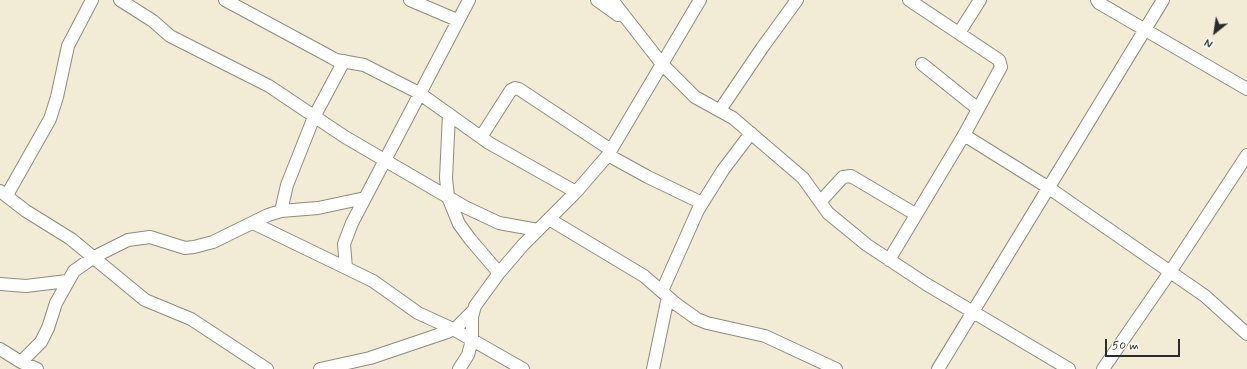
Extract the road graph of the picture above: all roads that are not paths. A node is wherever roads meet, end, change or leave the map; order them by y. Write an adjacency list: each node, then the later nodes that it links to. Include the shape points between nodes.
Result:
1 (92, 0): 35 (street, via 68,46 50,119)
2 (120, 0): 26 (street, via 153,21 170,36 269,86)
3 (225, 0): 18 (street, via 326,55)
4 (410, 0): 14 (street)
5 (469, 0): 14 (street)
6 (597, 0): 15 (street)
7 (612, 0): 15 (street)
8 (700, 0): 19 (street)
9 (797, 0): 24 (street)
10 (909, 0): 17 (street)
11 (980, 0): 17 (street)
12 (1097, 0): 16 (street)
13 (1163, 0): 16 (street)
14 (457, 20): 22 (street)
15 (629, 22): 19 (street)
16 (1146, 29): 21 (street); 33 (street)
17 (958, 33): 23 (street, via 1000,63 1000,71)
18 (344, 61): 22 (street, via 364,65); 26 (street)
19 (662, 64): 24 (street, via 694,97); 30 (street)
20 (922, 64): 23 (street)
21 (1247, 89)
22 (419, 93): 25 (street); 32 (street)
23 (978, 109): 28 (street)
24 (720, 110): 27 (street)
25 (450, 114): 29 (street); 36 (street, via 446,178)
26 (314, 117): 32 (street); 40 (street, via 287,185)
27 (751, 133): 38 (street, via 803,178); 39 (street)
28 (964, 135): 33 (street); 41 (street)
29 (481, 137): 30 (street, via 515,88); 34 (street)
30 (610, 152): 34 (street); 39 (street, via 648,177)
31 (1247, 155): 48 (street)
32 (384, 160): 36 (street); 37 (street)
33 (1049, 188): 48 (street); 54 (street)
34 (576, 192): 42 (street)
35 (4, 193): 45 (street)
36 (448, 197): 44 (street, via 465,208 499,223); 49 (street, via 459,224)
37 (365, 198): 40 (street, via 318,208); 47 (street, via 344,244)
38 (820, 202): 41 (street, via 843,177 851,176); 46 (street, via 828,213)
39 (702, 203): 52 (street)
40 (281, 211): 43 (street)
41 (915, 214): 46 (street)
42 (549, 219): 44 (street); 52 (street, via 644,276)
43 (253, 223): 45 (street, via 213,242 194,247 185,248 150,237 139,238 128,240); 47 (street)
44 (538, 230): 49 (street)
45 (94, 257): 50 (street, via 77,268); 61 (street, via 145,300 192,319)
46 (888, 260): 54 (street)
47 (346, 268): 55 (street, via 384,287 418,313)
48 (1170, 272): 56 (street, via 1209,299); 69 (street)
49 (499, 273): 53 (street)
50 (67, 281): 51 (street, via 26,286); 59 (street, via 40,342)
51 (0, 284)
52 (665, 294): 65 (street); 66 (street, via 707,323 765,336)
53 (473, 311): 55 (street); 57 (street)
54 (974, 312): 67 (street); 68 (street)
55 (453, 329): 57 (street); 62 (street, via 370,358)
56 (1247, 334)
57 (472, 340): 63 (street, via 468,355); 64 (street)
58 (0, 349): 59 (street)
59 (21, 362): 60 (street)
60 (37, 369)
61 (267, 369)
62 (320, 369)
63 (459, 369)
64 (522, 369)
65 (653, 369)
66 (836, 369)
67 (938, 369)
68 (1069, 369)
69 (1103, 369)

